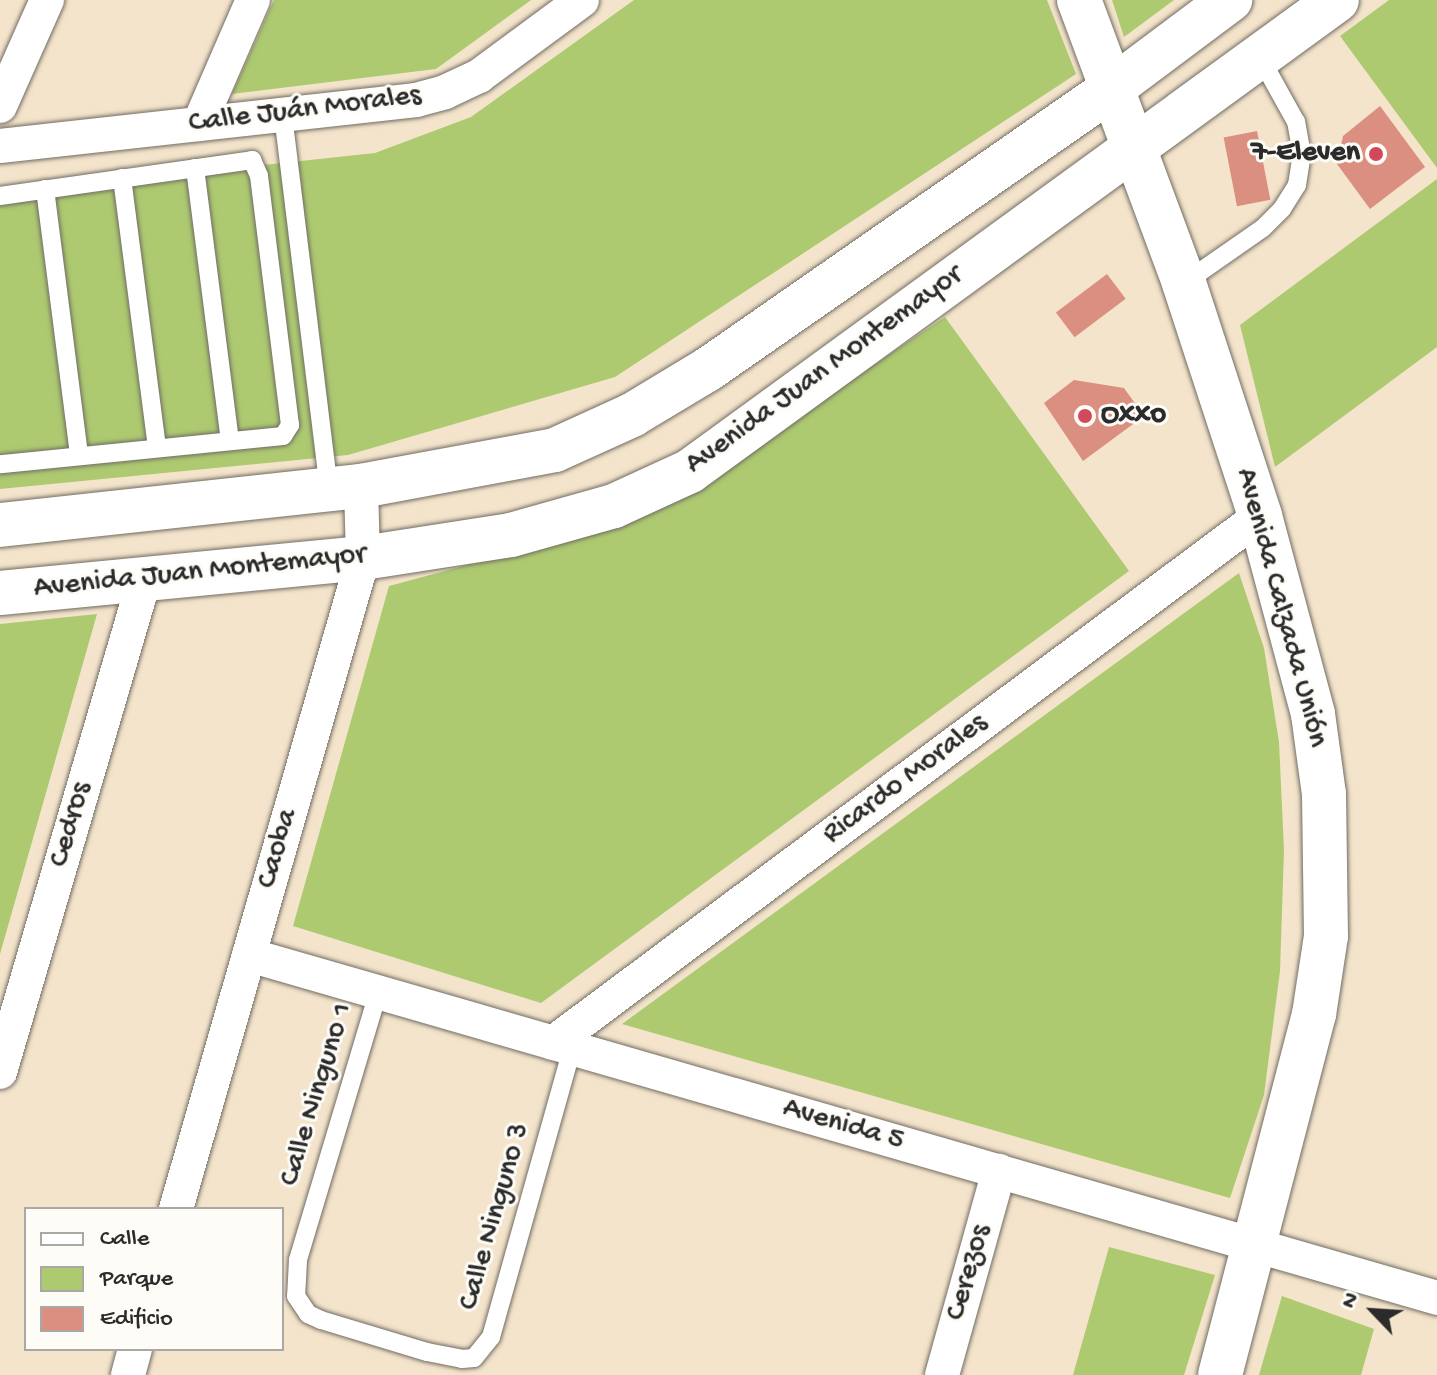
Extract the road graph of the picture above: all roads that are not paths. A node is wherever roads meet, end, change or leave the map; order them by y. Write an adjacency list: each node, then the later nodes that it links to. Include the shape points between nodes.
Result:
1 (47, 0): 9 (street)
2 (253, 0): 11 (street)
3 (582, 0): 10 (street, Calle Juán Morales, via 479,76 445,92)
4 (1079, 0): 8 (street, Avenida Calzada Unión)
5 (1230, 0): 8 (street)
6 (1337, 0): 7 (street, Avenida Juan Montemayor)
7 (1260, 57): 13 (street, Avenida Juan Montemayor); 18 (lane, via 1296,122 1302,155 1297,185 1263,228)
8 (1111, 89): 13 (street, Avenida Calzada Unión); 23 (street, via 707,370 632,415 555,450)
9 (0, 106)
10 (283, 115): 11 (street, Calle Juán Morales); 23 (lane)
11 (199, 124): 12 (street, Calle Juán Morales)
12 (0, 146)
13 (1134, 148): 18 (street, Avenida Calzada Unión); 26 (street, Avenida Juan Montemayor, via 690,471 614,506 511,535)
14 (195, 168): 15 (lane); 19 (lane); 19 (lane, via 252,160 259,176 290,425 283,436)
15 (122, 178): 16 (lane); 20 (lane)
16 (45, 189): 17 (lane); 21 (lane)
17 (0, 196)
18 (1184, 283): 24 (street, Avenida Calzada Unión)
19 (230, 441): 20 (lane)
20 (157, 448): 21 (lane)
21 (79, 456): 22 (lane)
22 (0, 464)
23 (345, 488): 25 (street); 26 (street, Caoba)
24 (1260, 516): 31 (street, Ricardo Morales); 35 (street, Avenida Calzada Unión, via 1313,714 1327,858 1326,936 1314,1014)
25 (0, 525)
26 (363, 558): 27 (street, Avenida Juan Montemayor); 29 (street, Caoba)
27 (145, 577): 28 (street, Avenida Juan Montemayor); 32 (street, Cedros)
28 (0, 593)
29 (249, 955): 30 (street, Avenida 5); 34 (street, Caoba)
30 (378, 993): 31 (street, Avenida 5); 38 (lane, Calle Ninguno 1, via 298,1260 296,1296 308,1314)
31 (562, 1046): 33 (street, Avenida 5); 38 (lane, Calle Ninguno 3, via 562,1087 491,1337 474,1358)
32 (0, 1072)
33 (999, 1171): 35 (street, Avenida 5); 40 (street, Cerezos)
34 (177, 1207)
35 (1256, 1245): 36 (street, Avenida 5); 41 (street, Avenida Calzada Unión)
36 (1437, 1298)
37 (134, 1351): 39 (street)
38 (427, 1352)
39 (128, 1375)
40 (942, 1375)
41 (1220, 1375)

